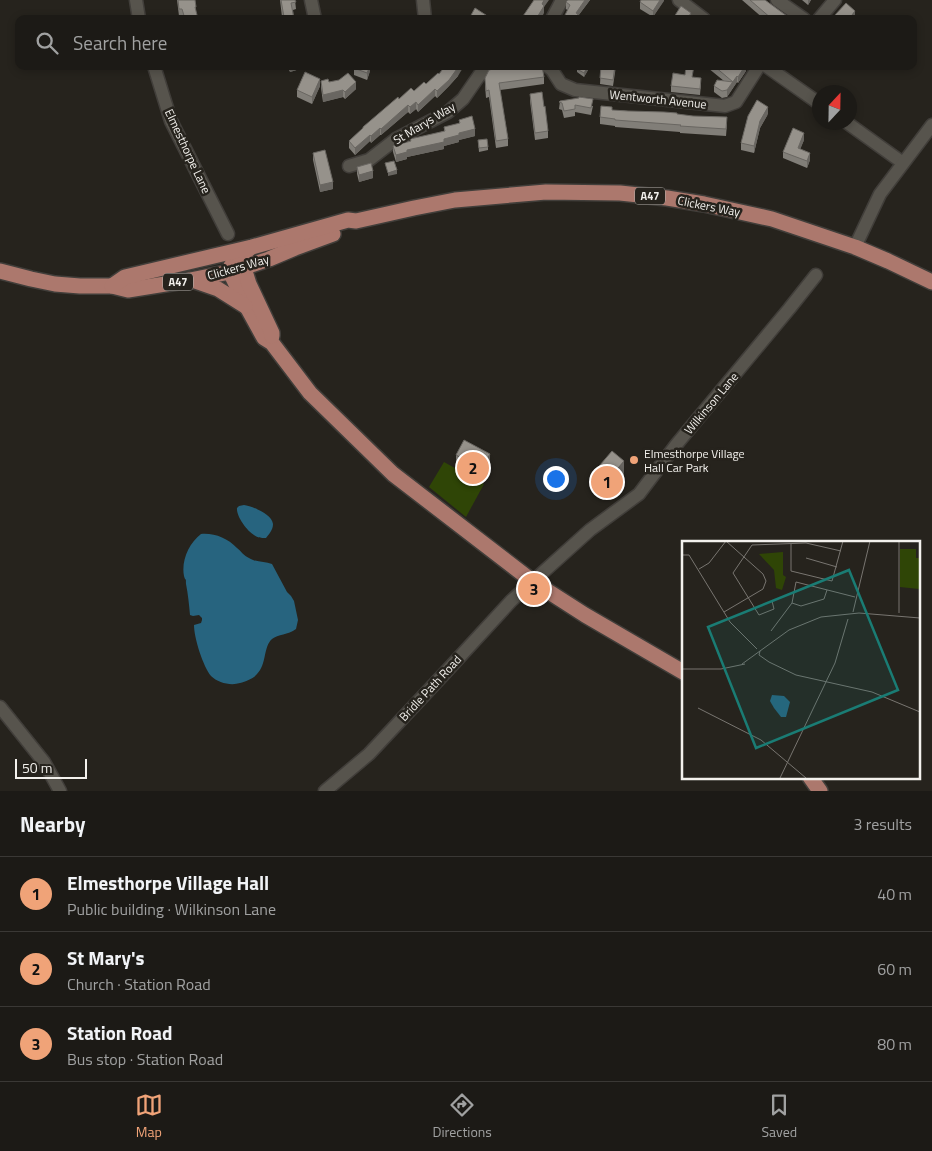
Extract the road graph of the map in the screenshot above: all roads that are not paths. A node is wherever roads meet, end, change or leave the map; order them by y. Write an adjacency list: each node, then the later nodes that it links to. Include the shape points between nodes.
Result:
1 (136, 0): 8 (street)
2 (311, 0): 9 (street)
3 (423, 0): 10 (street)
4 (562, 0): 11 (street)
5 (679, 0): 12 (street)
6 (777, 0): 13 (street)
7 (835, 0): 14 (street)
8 (139, 15)
9 (314, 15)
10 (425, 15)
11 (554, 15)
12 (699, 15)
13 (798, 15)
14 (823, 15)
15 (155, 70): 26 (street, Elmesthorpe Lane, via 171,121)
16 (482, 70): 24 (street, St Marys Way, via 463,99 448,112 396,139 369,160)
17 (552, 70): 18 (street, Wentworth Avenue, via 561,84 575,90 725,106 736,102)
18 (756, 70)
19 (772, 70): 20 (street)
20 (812, 98)
21 (932, 125): 23 (street)
22 (857, 130): 23 (street)
23 (903, 163): 28 (street, via 880,194)
24 (349, 166)
25 (356, 221): 27 (main road, Clickers Way / A47, via 348,220); 28 (main road, Clickers Way / A47, via 455,200 546,192 620,193 704,204 772,219); 30 (main road, Clickers Way / A47, via 352,227 269,259)
26 (228, 234)
27 (252, 247): 29 (main road, Clickers Way / A47); 30 (main road)
28 (855, 247): 34 (main road, Clickers Way / A47)
29 (201, 260): 30 (main road); 35 (main road, Clickers Way / A47, via 125,277)
30 (236, 268): 33 (main road, Clickers Way / A47); 36 (main road); 37 (main road, via 249,284 272,333)
31 (0, 271): 35 (main road, Clickers Way / A47, via 56,284)
32 (816, 275): 38 (street, Wilkinson Lane, via 639,494 590,530)
33 (190, 280): 35 (main road, Clickers Way / A47, via 128,290); 36 (main road, via 218,289)
34 (932, 282)
35 (112, 286)
36 (248, 309): 37 (main road, via 264,338)
37 (272, 343): 38 (main road, via 310,393 392,474)
38 (532, 581): 39 (main road); 43 (street, Bridle Path Road, via 369,754)
39 (682, 671)
40 (0, 707): 42 (street, via 44,762)
41 (811, 778): 44 (main road)
42 (60, 791)
43 (325, 791)
44 (820, 791)

